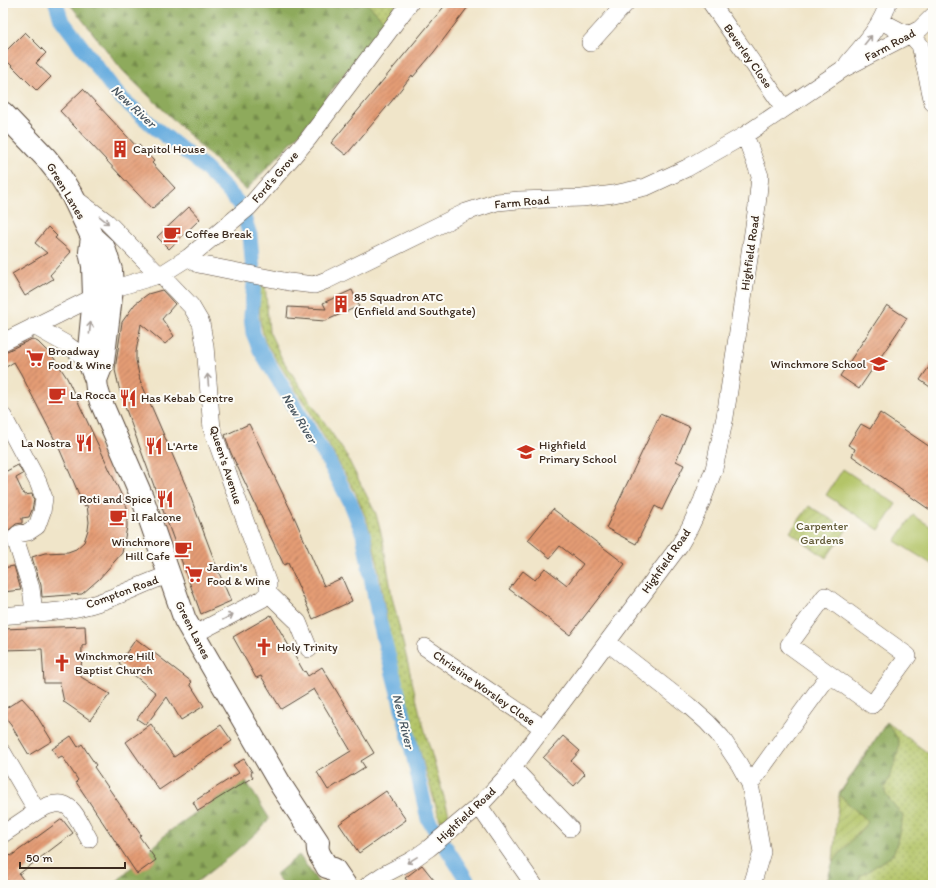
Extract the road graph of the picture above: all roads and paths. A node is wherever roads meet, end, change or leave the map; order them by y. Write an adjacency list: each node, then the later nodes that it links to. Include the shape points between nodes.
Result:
1 (410, 3): 15 (street, Ford's Grove, via 308,139 249,207)
2 (626, 3): 8 (street)
3 (711, 3): 11 (street, Beverley Close)
4 (888, 3): 6 (street, Farm Road)
5 (933, 16): 7 (street, Farm Road)
6 (881, 21): 7 (street); 9 (street, Farm Road, one-way to 6)
7 (911, 35): 9 (street, Farm Road); 10 (street, via 920,45)
8 (590, 43)
9 (843, 69): 11 (street, Farm Road)
10 (933, 103)
11 (784, 108): 13 (street, Farm Road)
12 (3, 113): 14 (main road, Green Lanes, via 46,158)
13 (744, 135): 15 (street, Farm Road, via 687,168 646,186 582,198 497,202 466,212 314,285 198,264); 27 (street, Highfield Road, via 760,176 742,310 714,469 693,521 679,546)
14 (73, 197): 16 (street, Queen's Avenue, one-way to 16, via 107,222); 17 (main road, Green Lanes, via 92,237 90,252)
15 (189, 257): 16 (street, Ford's Grove)
16 (160, 274): 17 (street, Ford's Grove); 23 (street, Queen's Avenue, one-way to 16, via 268,584 212,429 201,323 191,306)
17 (103, 293): 18 (street, Ford's Grove); 20 (main road, Green Lanes)
18 (34, 326): 19 (street, Ford's Grove); 20 (street, via 62,342)
19 (3, 342)
20 (92, 370): 22 (main road, Green Lanes, via 101,402 142,497)
21 (3, 416): 24 (street, via 44,498 36,526 15,538 31,588)
22 (168, 575): 24 (street, Compton Road, via 96,603 67,610); 26 (main road, Green Lanes, via 185,620)
23 (268, 593): 26 (street, one-way to 23, via 237,611 252,606); 29 (street, via 298,622)
24 (34, 612): 25 (street, Compton Road)
25 (3, 616)
26 (194, 635): 40 (main road, Green Lanes, via 282,787 318,842 325,844 337,860)
27 (608, 643): 31 (street, Highfield Road); 34 (street, via 707,722 721,737)
28 (425, 647): 31 (street, Christine Worsley Close)
29 (309, 648)
30 (829, 675): 30 (street, via 789,645 825,596 908,656 872,705); 34 (street)
31 (543, 728): 33 (street, Highfield Road)
32 (3, 753): 36 (street)
33 (513, 768): 35 (street, Highfield Road); 37 (street)
34 (750, 784): 43 (street, via 762,852)
35 (479, 806): 41 (street, Highfield Road, one-way to 41, via 429,848); 42 (street)
36 (37, 811): 38 (street); 39 (street, via 59,803 71,808)
37 (570, 828)
38 (3, 834)
39 (89, 839)
40 (340, 877)
41 (368, 885)
42 (534, 885)
43 (752, 885)

